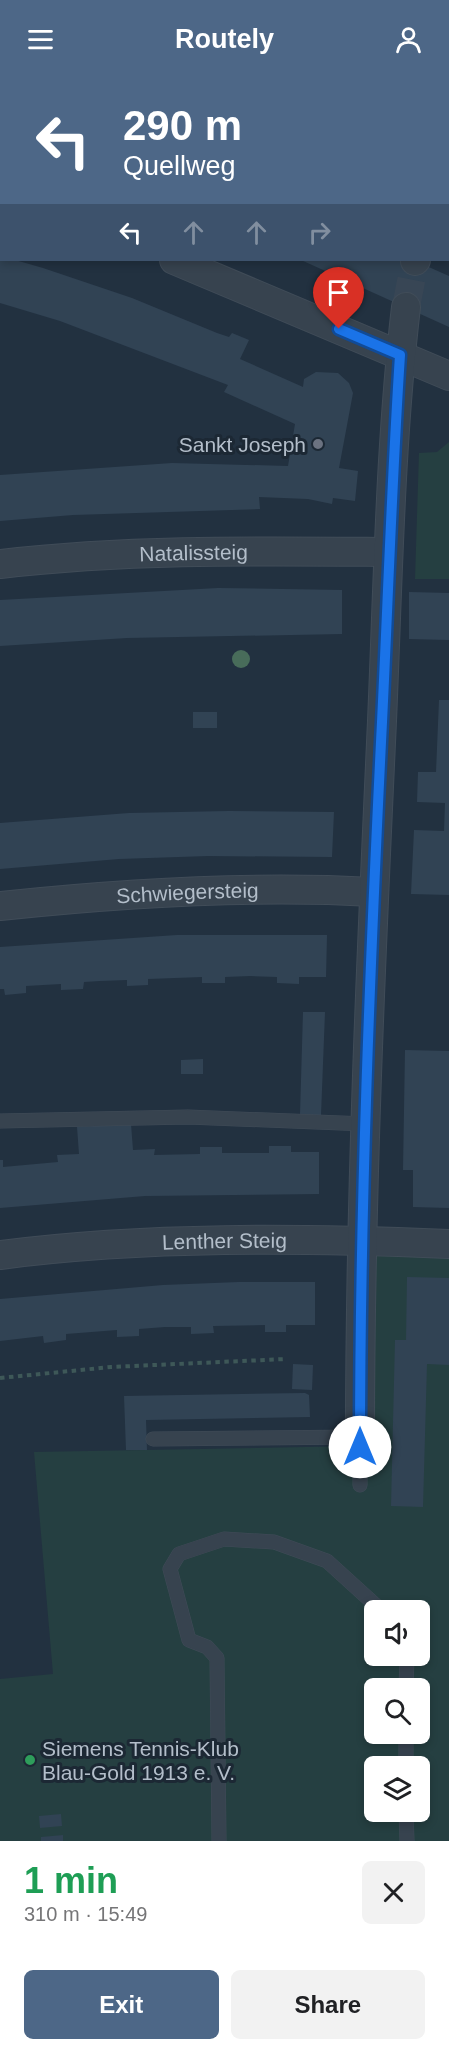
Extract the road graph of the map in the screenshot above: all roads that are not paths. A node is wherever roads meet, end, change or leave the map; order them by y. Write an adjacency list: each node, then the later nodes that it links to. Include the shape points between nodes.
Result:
1 (176, 261): 3 (street)
2 (406, 307): 3 (street)
3 (400, 355): 4 (street); 5 (street)
4 (449, 376)
5 (388, 552): 6 (street, Natalissteig, via 218,551 70,556); 7 (street)
6 (0, 564)
7 (373, 892): 8 (street, Schwiegersteig, via 251,890 85,897); 10 (street)
8 (0, 906)
9 (0, 1121): 10 (lane, via 188,1117)
10 (366, 1124): 11 (street)
11 (361, 1241): 12 (street, Lenther Steig); 13 (street, Lenther Steig, via 130,1243); 14 (street)
12 (449, 1244)
13 (0, 1256)
14 (360, 1437): 15 (lane); 16 (lane)
15 (153, 1439)
16 (360, 1485)
17 (370, 1600): 19 (lane, via 327,1561 274,1542 224,1539 179,1554 170,1569 189,1640 207,1647 217,1658)
18 (406, 1822): 20 (lane)
19 (219, 1841)
20 (407, 1841)

